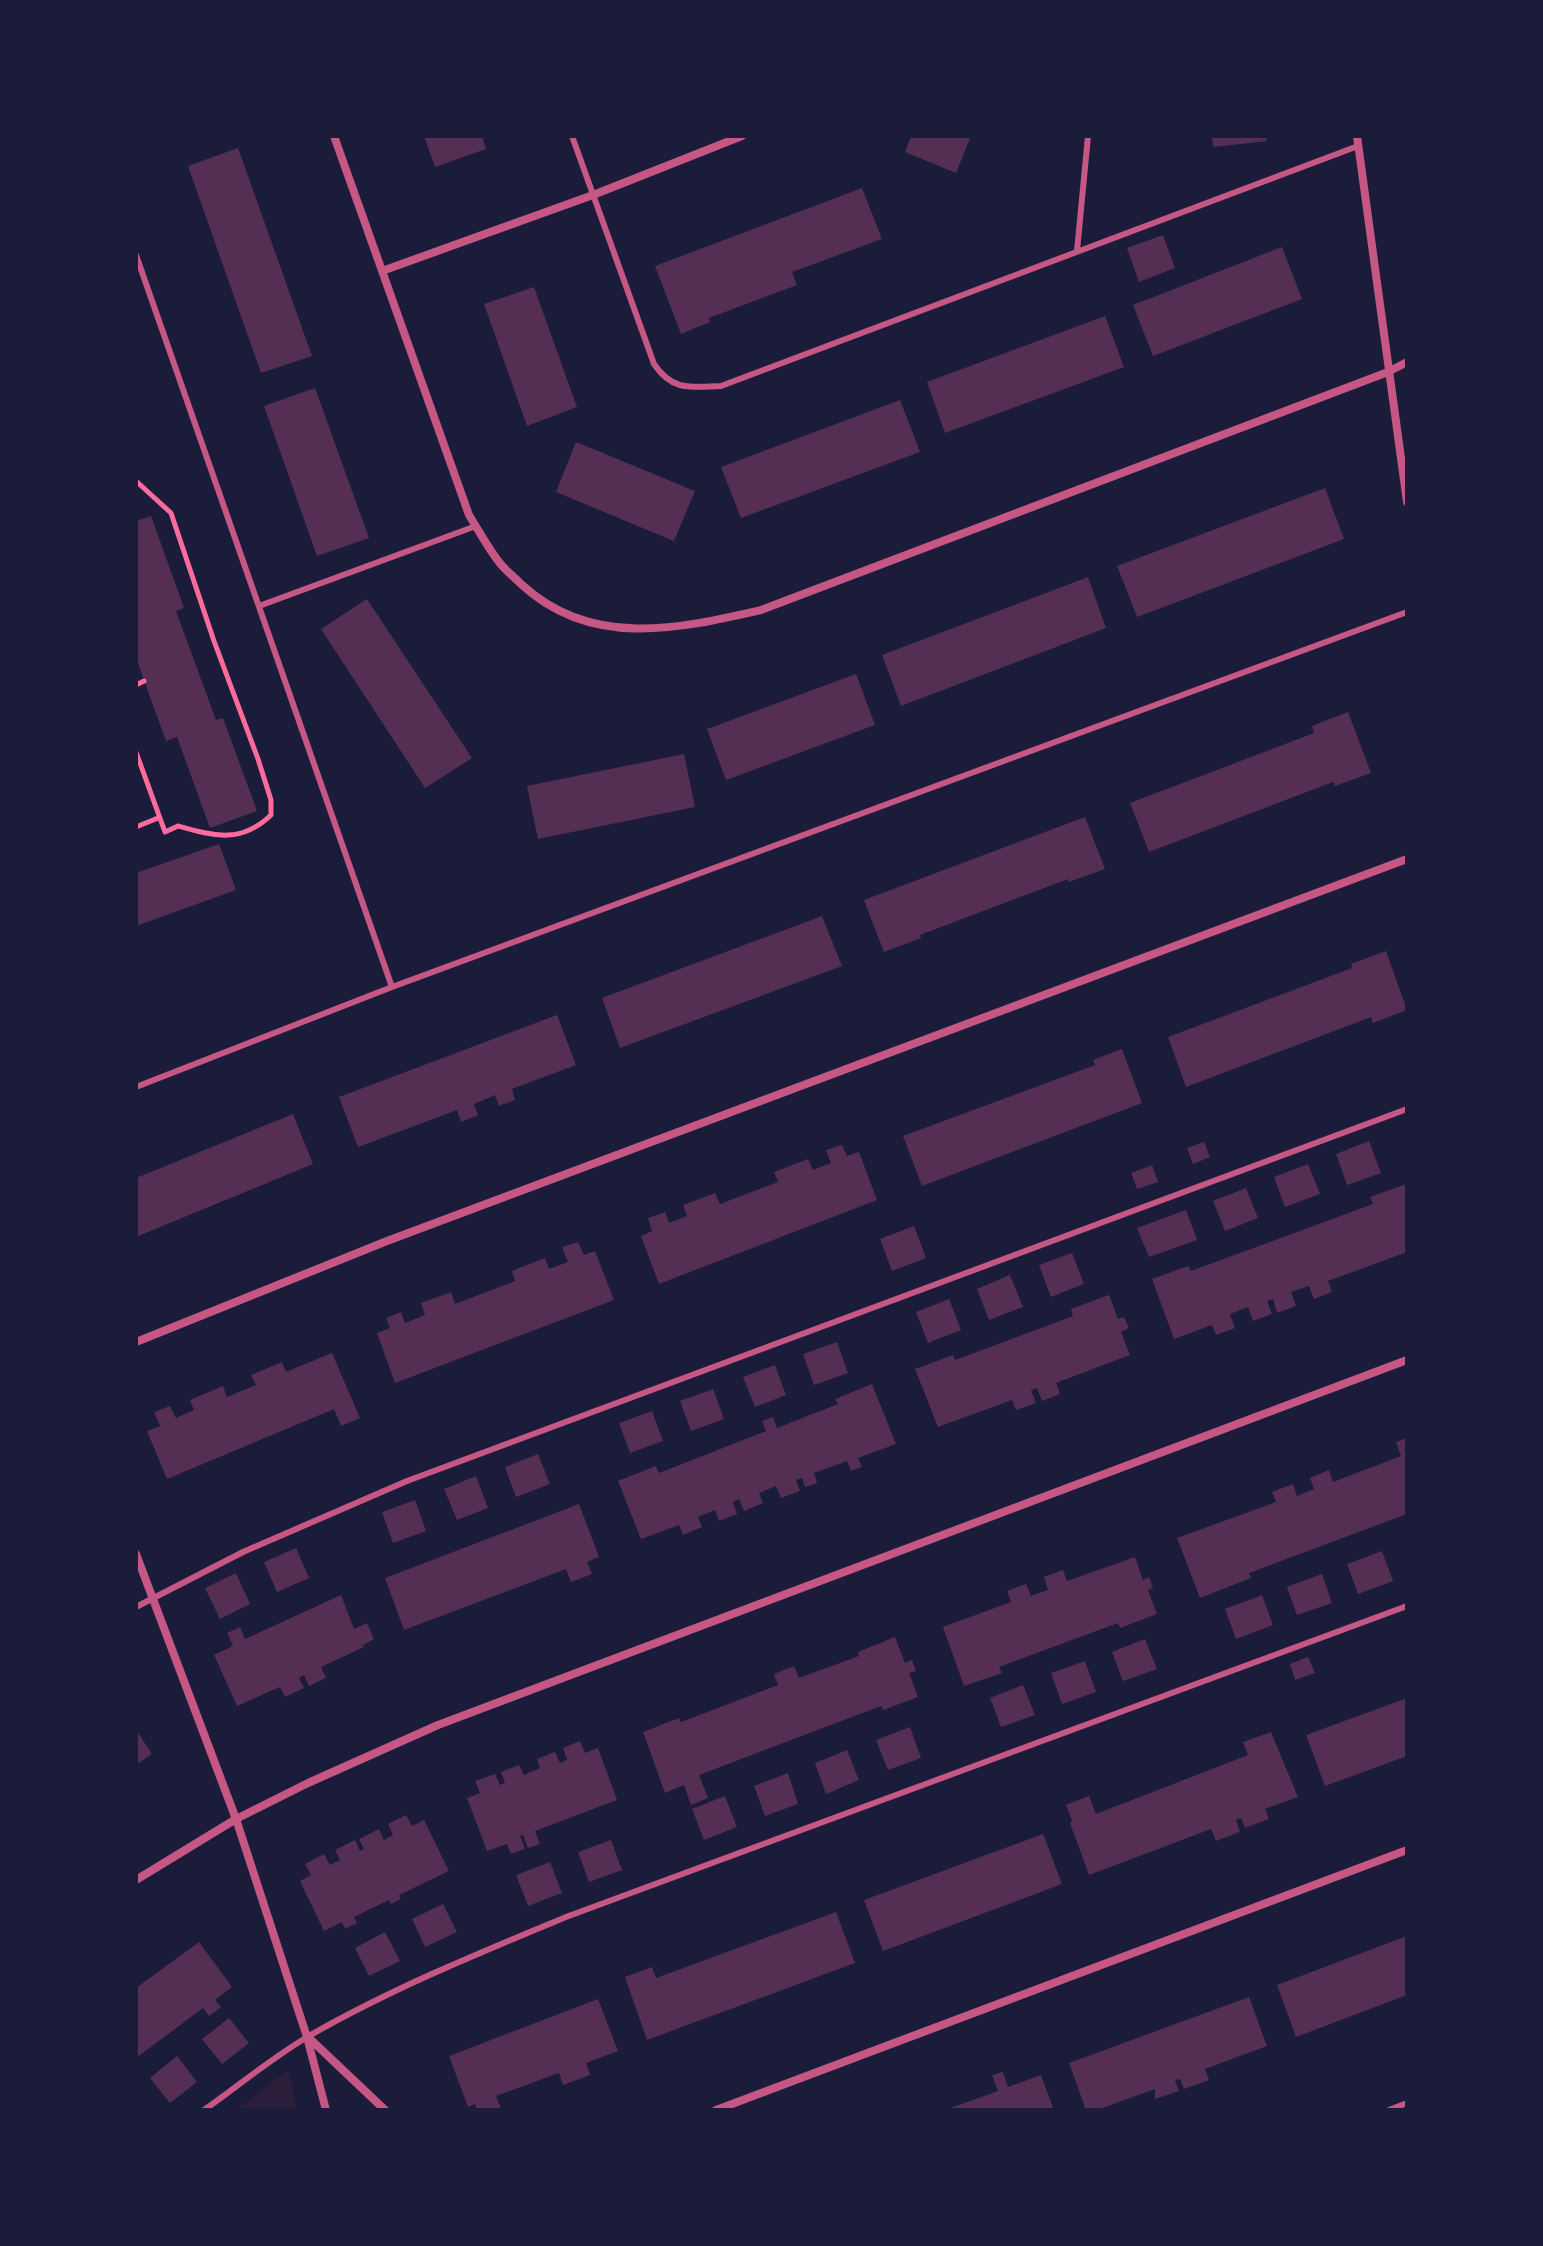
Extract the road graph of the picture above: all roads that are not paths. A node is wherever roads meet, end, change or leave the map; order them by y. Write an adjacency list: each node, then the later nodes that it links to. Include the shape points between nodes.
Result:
1 (334, 136): 10 (street)
2 (572, 136): 7 (lane)
3 (742, 136): 7 (street)
4 (1088, 136): 8 (lane)
5 (1357, 136): 6 (street)
6 (1358, 146): 8 (lane); 12 (street)
7 (593, 195): 8 (lane, via 654,364 664,379 684,388 721,386); 10 (street)
8 (1077, 251)
9 (136, 255): 15 (lane)
10 (382, 271): 14 (street)
11 (1407, 362): 12 (street)
12 (1388, 372): 13 (street); 14 (street, via 761,610 671,628 617,627 562,614 500,564)
13 (1407, 502)
14 (476, 526): 15 (lane)
15 (259, 606): 18 (lane)
16 (1407, 612): 18 (lane)
17 (1407, 859): 21 (street, via 387,1241)
18 (392, 987): 19 (lane)
19 (136, 1087)
20 (1407, 1109): 24 (lane, via 407,1481)
21 (136, 1342)
22 (1407, 1360): 27 (street, via 438,1725)
23 (136, 1554): 24 (street)
24 (151, 1598): 26 (lane); 27 (street)
25 (1407, 1606): 30 (lane, via 566,1917 416,1982)
26 (136, 1607)
27 (236, 1819): 29 (street); 30 (street)
28 (1407, 1850): 35 (street)
29 (136, 1880)
30 (307, 2037): 32 (lane); 33 (street); 34 (street)
31 (1407, 2103): 36 (lane)
32 (204, 2110)
33 (326, 2110)
34 (385, 2110)
35 (716, 2110)
36 (1389, 2110)

